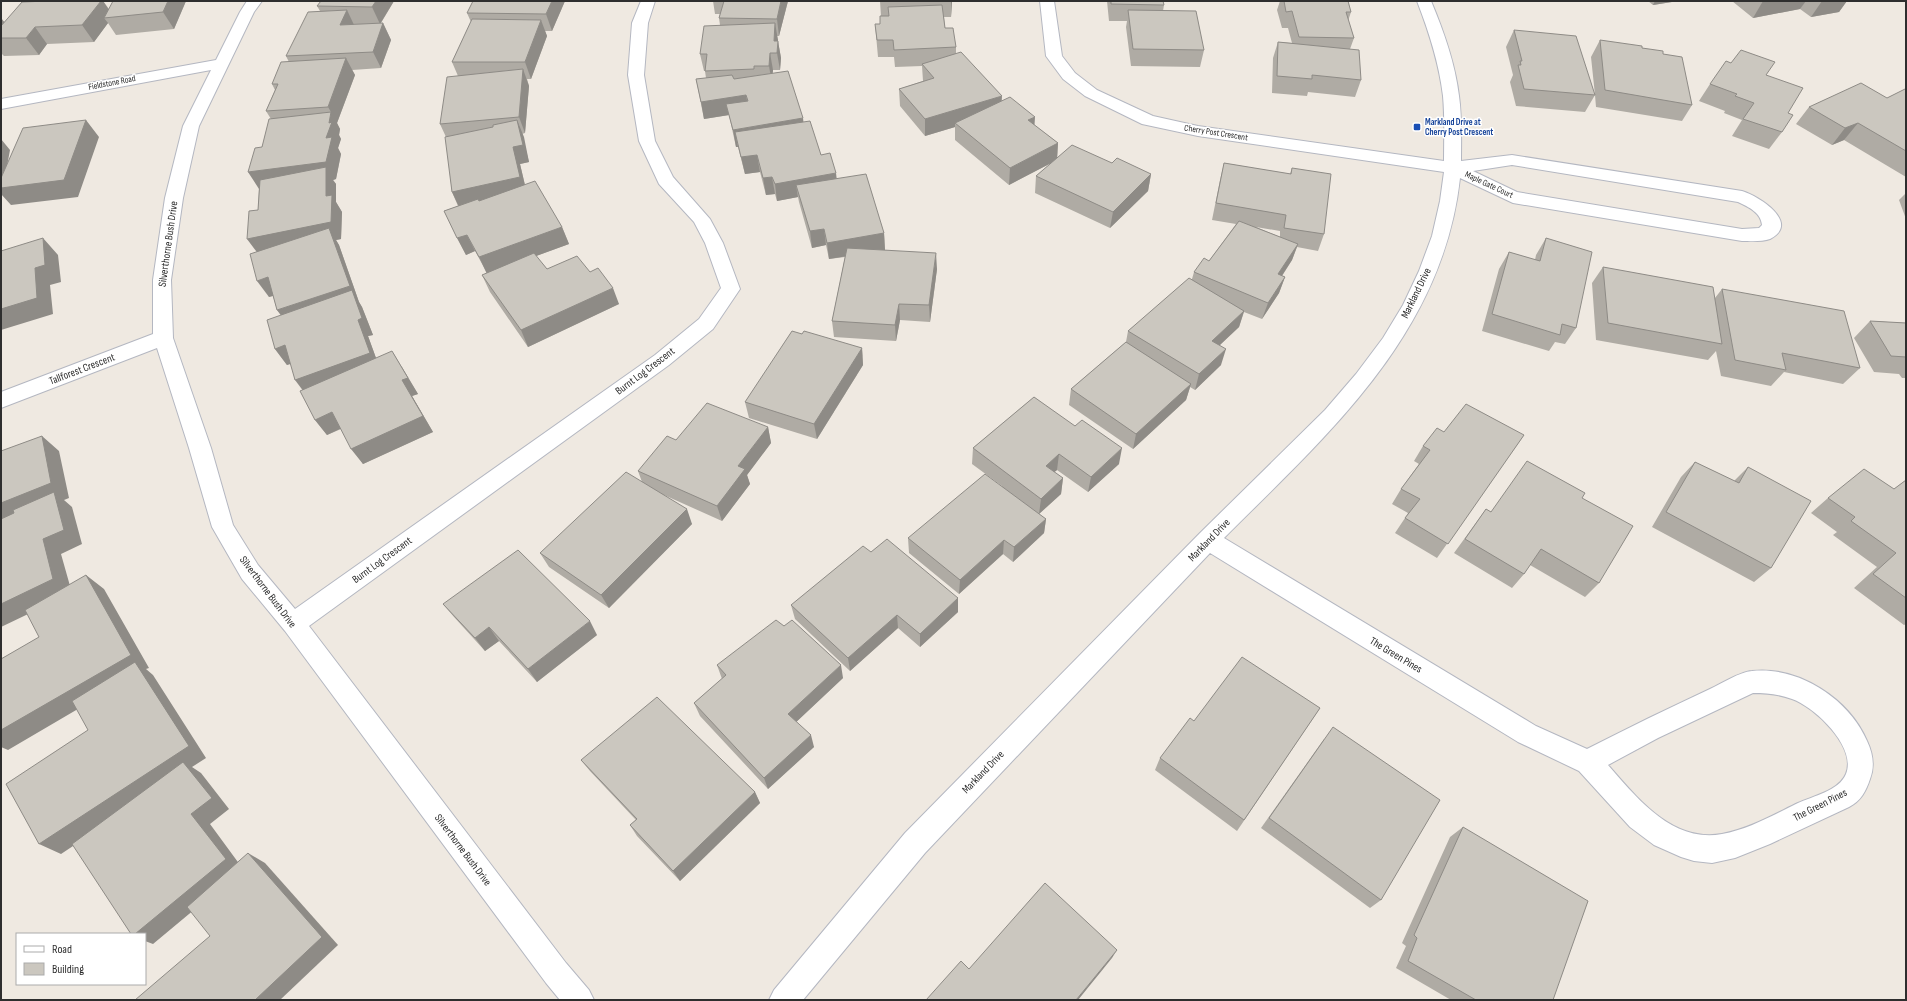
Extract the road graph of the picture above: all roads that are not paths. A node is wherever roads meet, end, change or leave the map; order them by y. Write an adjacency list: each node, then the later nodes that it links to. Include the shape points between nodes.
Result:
1 (255, 1): 5 (street, Silverthorne Bush Drive, via 247,12)
2 (648, 1): 11 (street, Burnt Log Crescent, via 640,23 636,75 647,141 665,180 701,219 714,243 730,289 706,324 662,360)
3 (1047, 1): 7 (street, Cherry Post Crescent, via 1054,56 1069,76 1091,93 1148,120 1198,131)
4 (1424, 1): 7 (street, Markland Drive, via 1438,35 1446,66 1451,97)
5 (223, 63): 6 (street, Fieldstone Road); 8 (street, Silverthorne Bush Drive, via 191,126 174,198 162,280)
6 (1, 104)
7 (1453, 168): 7 (street, Maple Gate Court, via 1513,197 1742,235 1764,234 1771,227 1770,218 1762,208 1749,200 1727,194 1512,160); 10 (street, Markland Drive, via 1441,236 1412,306 1390,343 1364,380 1332,416)
8 (162, 338): 9 (street, Tallforest Crescent); 11 (street, Silverthorne Bush Drive, via 200,448 223,527 250,572)
9 (1, 400)
10 (1208, 540): 12 (street, The Green Pines, via 1527,734); 14 (street, Markland Drive, via 915,843)
11 (293, 624): 13 (street, Silverthorne Bush Drive, via 546,960)
12 (1588, 762): 12 (street, The Green Pines, via 1751,682 1761,682 1795,688 1827,708 1852,736 1860,766 1856,783 1844,795 1760,834 1712,849 1677,843 1659,834 1644,822)
13 (579, 1000)
14 (784, 1000)

